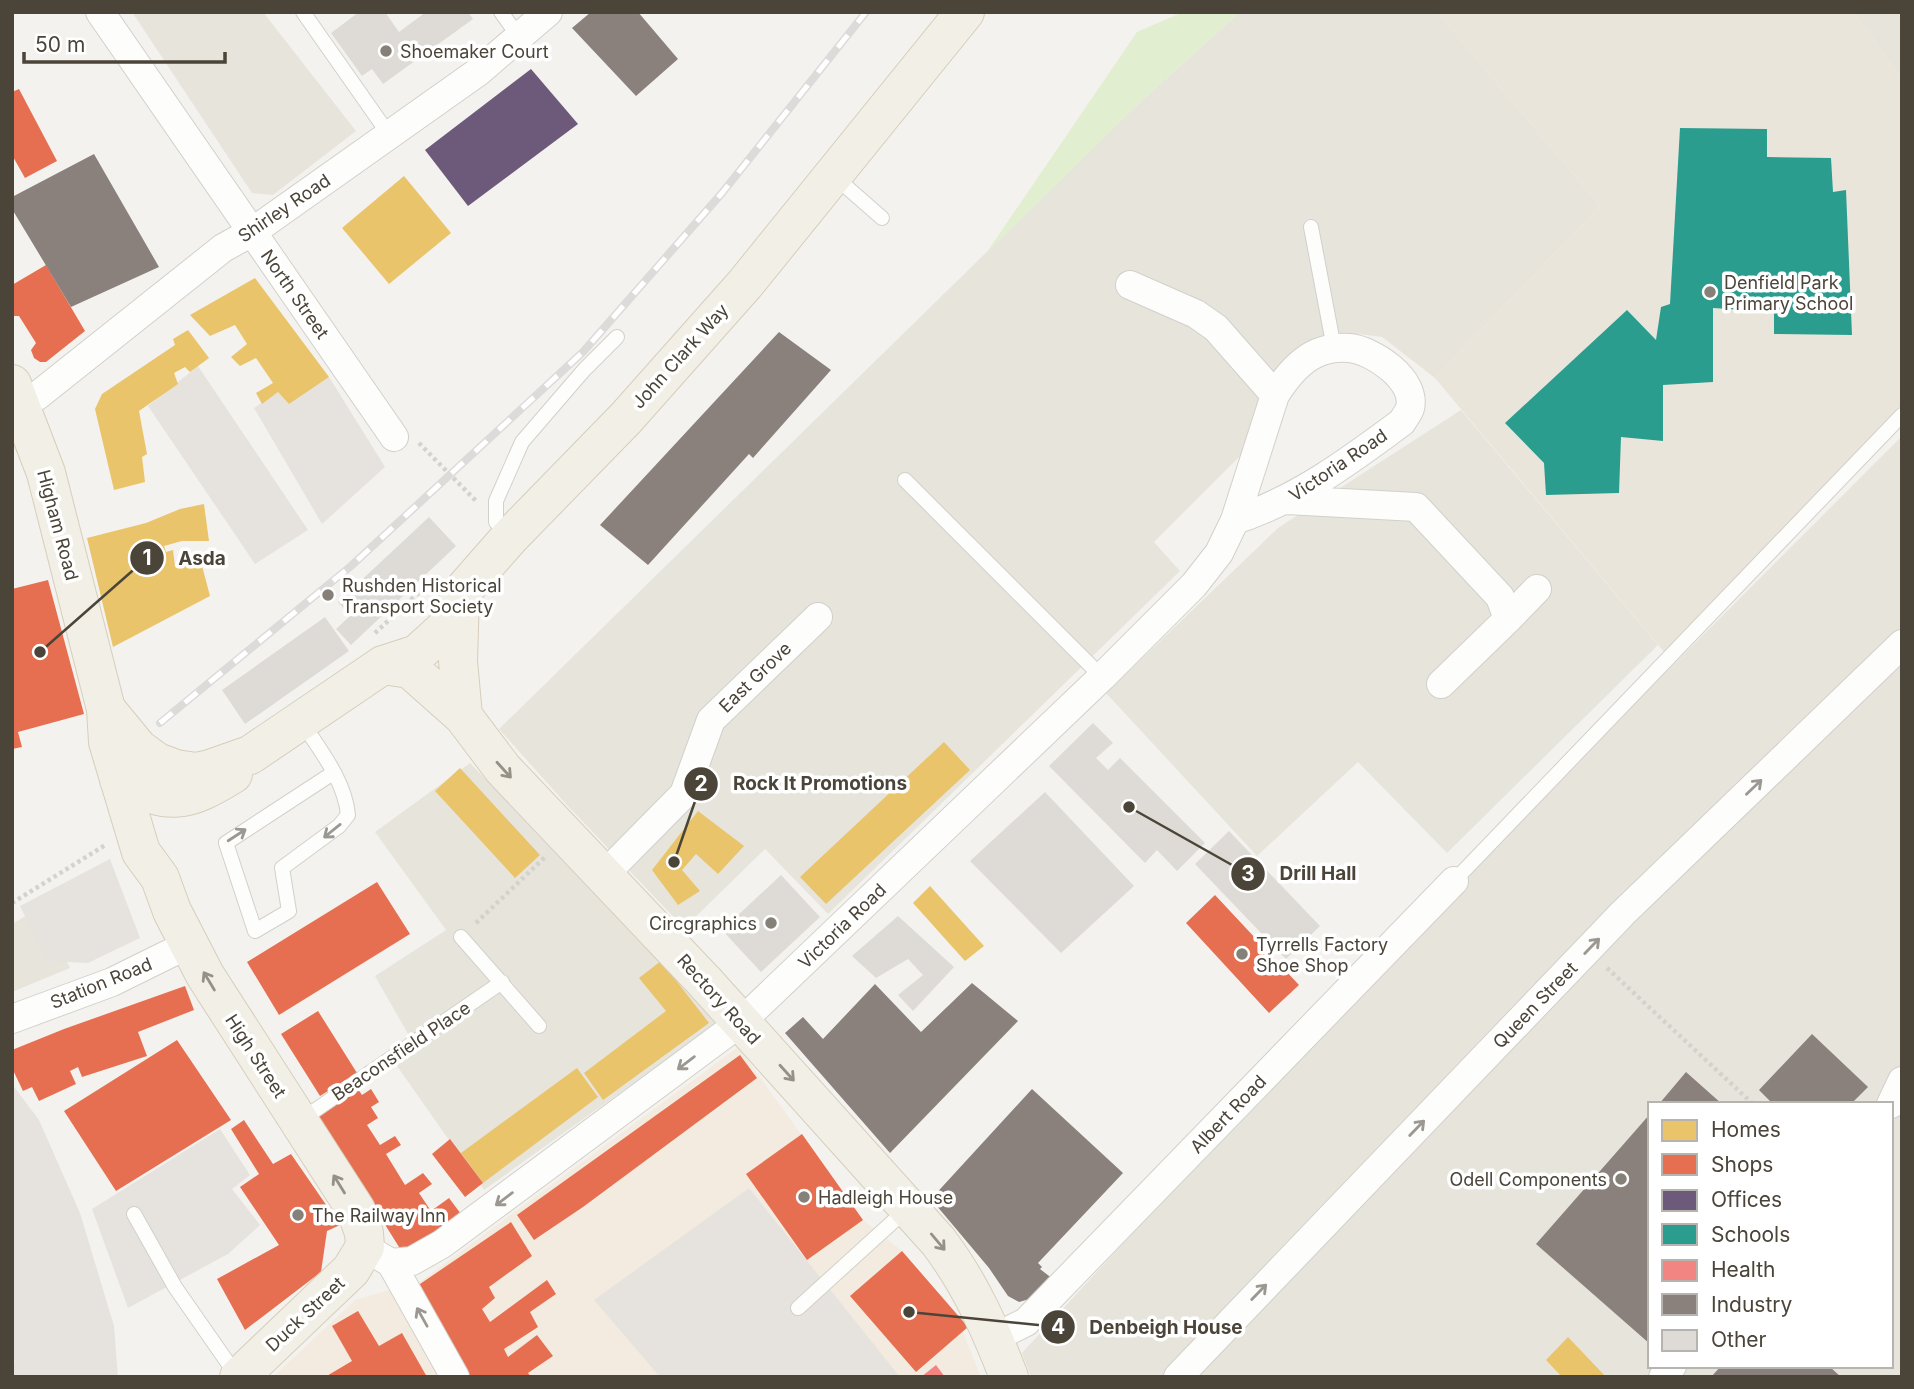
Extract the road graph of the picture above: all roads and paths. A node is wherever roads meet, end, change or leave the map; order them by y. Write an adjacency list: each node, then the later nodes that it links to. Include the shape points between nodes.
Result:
1 (100, 12): 11 (street, North Street)
2 (303, 12): 7 (lane)
3 (501, 12): 6 (lane)
4 (548, 12): 6 (street, Shirley Road)
5 (965, 12): 8 (main road, John Clark Way)
6 (519, 37): 7 (street, Shirley Road)
7 (390, 136): 11 (street, Shirley Road)
8 (833, 175): 9 (lane); 22 (main road, John Clark Way, via 746,284 626,418)
9 (882, 218)
10 (1311, 227): 14 (lane)
11 (252, 232): 15 (street, Shirley Road, via 223,248 37,396); 18 (street, North Street)
12 (1130, 285): 16 (street, via 1196,314 1216,328)
13 (617, 337): 22 (lane, via 522,442 496,501)
14 (1334, 348): 16 (street, Victoria Road, via 1305,360); 20 (street, Victoria Road, via 1369,354 1388,366 1402,379 1410,407 1393,429)
15 (16, 393): 31 (main road, Higham Road, via 46,473)
16 (1275, 395): 21 (street, Victoria Road)
17 (1902, 415): 41 (lane)
18 (394, 438): 22 (path, via 414,438)
19 (905, 480): 29 (lane)
20 (1287, 500): 21 (street, Victoria Road); 26 (street, via 1416,507 1500,597)
21 (1236, 520): 29 (street, Victoria Road, via 1219,553 1194,585)
22 (503, 530): 24 (main road, John Clark Way)
23 (1537, 589): 26 (street)
24 (460, 594): 28 (main road, via 430,607 397,640); 32 (main road, via 457,661)
25 (818, 617): 39 (street, East Grove, via 710,720 684,794)
26 (1508, 619): 30 (street)
27 (1902, 644): 45 (street, Queen Street, one-way to 27)
28 (383, 665): 32 (main road, Rectory Road, via 410,669); 33 (main road)
29 (1102, 677): 48 (street, Victoria Road)
30 (1441, 684)
31 (106, 709): 35 (main road, High Street, via 108,741); 36 (main road, via 146,755 176,768)
32 (463, 716): 37 (main road, Rectory Road, one-way to 37, via 503,769)
33 (300, 720): 34 (lane); 36 (main road, via 210,788 190,797)
34 (333, 773): 34 (lane, one-way to 34, via 346,796 348,815 282,868 289,911 255,931 226,843)
35 (119, 780): 36 (main road, via 150,794); 40 (main road, High Street, via 141,852)
36 (184, 785): 40 (main road, via 159,839)
37 (566, 837): 39 (main road, Rectory Road); 43 (path)
38 (112, 842): 42 (path)
39 (604, 875): 48 (main road, Rectory Road)
40 (160, 878): 44 (main road, High Street)
41 (1454, 881): 58 (street, Albert Road, via 1026,1322)
42 (12, 903)
43 (461, 937): 46 (lane)
44 (188, 944): 47 (street, Station Road, via 112,982); 53 (main road, High Street, one-way to 44)
45 (1588, 950): 51 (path); 62 (street, Queen Street, one-way to 45)
46 (502, 982): 49 (lane); 53 (lane, Beaconsfield Place)
47 (12, 1019)
48 (741, 1022): 54 (main road, Rectory Road, one-way to 54); 56 (street, Victoria Road, one-way to 56, via 442,1244 412,1261)
49 (539, 1026)
50 (1902, 1081): 52 (street)
51 (1751, 1102)
52 (1892, 1102)
53 (299, 1121): 56 (main road, High Street, one-way to 53, via 356,1210)
54 (908, 1208): 57 (lane); 58 (main road, Rectory Road, one-way to 58, via 960,1270)
55 (134, 1214): 59 (lane, via 175,1287)
56 (378, 1255): 59 (main road, Duck Street, via 351,1270); 60 (street, High Street, one-way to 56)
57 (797, 1308)
58 (994, 1338): 61 (main road, Rectory Road)
59 (238, 1377)
60 (455, 1377)
61 (1009, 1377)
62 (1178, 1377)

